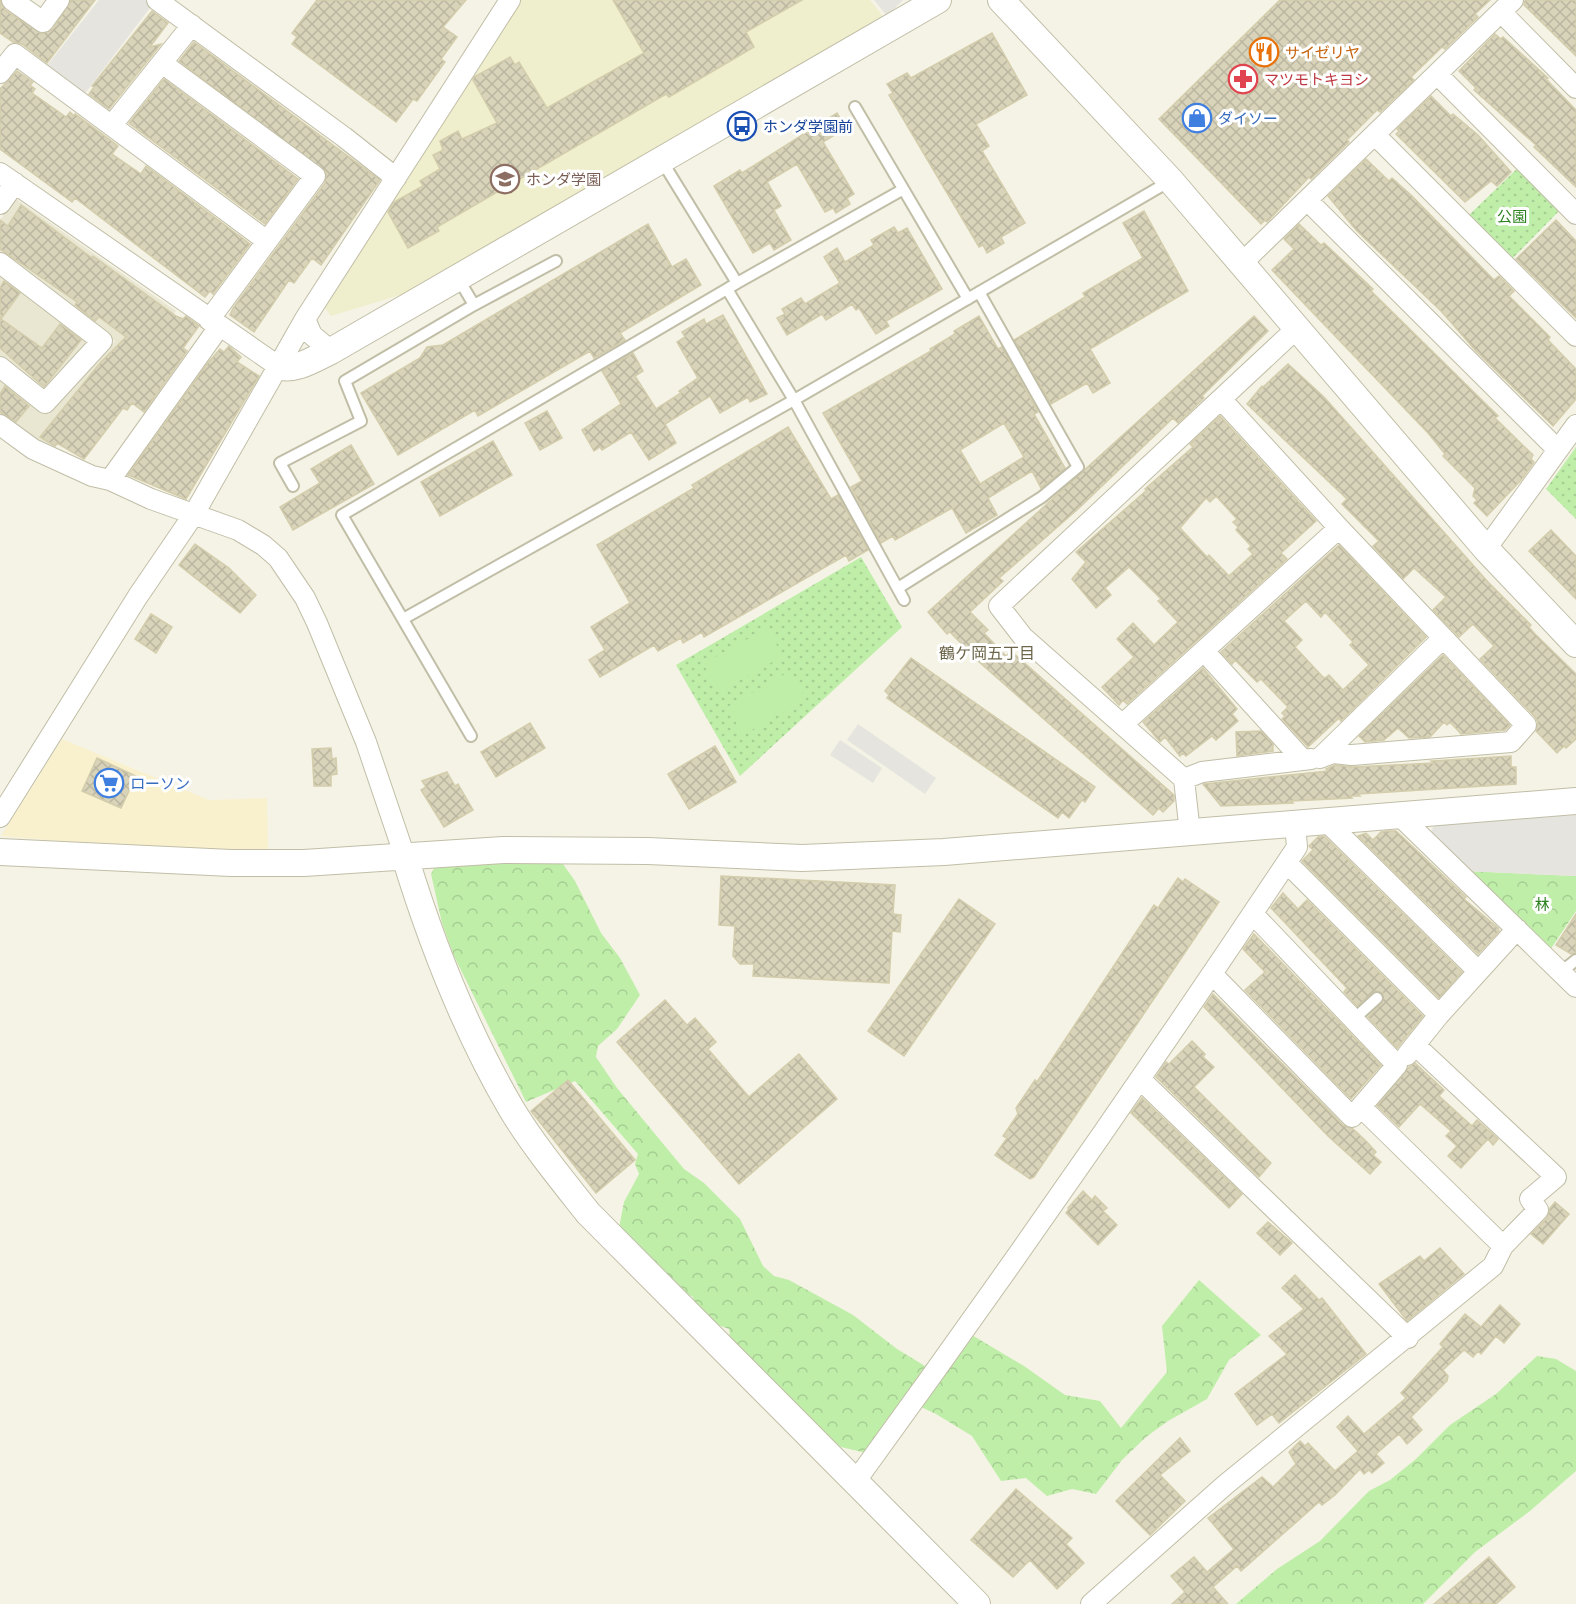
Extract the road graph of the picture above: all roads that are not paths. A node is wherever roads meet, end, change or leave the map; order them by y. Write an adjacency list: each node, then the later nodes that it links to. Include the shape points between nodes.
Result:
1 (12, 0): 2 (street, via 43,22)
2 (59, 0)
3 (157, 0): 8 (street)
4 (510, 0): 18 (street)
5 (938, 0): 16 (street)
6 (1001, 0): 19 (street)
7 (1507, 6): 11 (street); 12 (street)
8 (192, 25): 9 (street); 18 (street)
9 (162, 63): 14 (street); 24 (street, via 315,176)
10 (0, 73): 14 (street, via 15,54)
11 (1437, 74): 15 (street); 23 (street)
12 (1576, 88)
13 (855, 107): 20 (lane)
14 (112, 125): 24 (street)
15 (1375, 135): 21 (street); 36 (street)
16 (662, 160): 28 (street); 29 (lane)
17 (8, 178): 22 (street); 34 (street)
18 (396, 178): 33 (street)
19 (1171, 181): 27 (street); 30 (lane)
20 (902, 190): 29 (lane); 31 (lane)
21 (1308, 201): 27 (street); 44 (street)
22 (0, 204)
23 (1576, 214)
24 (267, 241): 34 (street)
25 (556, 261): 32 (lane)
26 (0, 263): 39 (street, via 102,341 45,403)
27 (1242, 263): 35 (street)
28 (457, 278): 32 (lane); 37 (street)
29 (732, 286): 41 (lane); 52 (lane, via 342,515)
30 (979, 292): 31 (lane); 50 (lane, via 1078,468 1042,497)
31 (968, 299): 41 (lane)
32 (474, 305): 46 (lane, via 345,381 361,421 280,463)
33 (305, 319): 37 (street, via 312,335); 38 (street)
34 (214, 324): 38 (street); 45 (street)
35 (1296, 329): 40 (street); 49 (street)
36 (1576, 336)
37 (331, 351): 38 (street, via 289,368)
38 (278, 366): 47 (street)
39 (0, 367)
40 (1221, 399): 48 (street); 56 (street, via 999,606 1023,637)
41 (794, 400): 50 (lane); 52 (lane)
42 (0, 425): 45 (street, via 33,449 92,476)
43 (1576, 425): 44 (street)
44 (1558, 450): 49 (street)
45 (110, 480): 47 (street)
46 (292, 486)
47 (194, 514): 62 (street); 67 (street, via 238,530 263,545 292,577 317,623 357,718)
48 (1339, 528): 53 (street); 55 (street)
49 (1486, 549): 54 (street)
50 (898, 588): 51 (lane)
51 (904, 600)
52 (403, 618): 57 (lane)
53 (1443, 638): 58 (street); 58 (street, via 1526,724 1511,742 1352,755 1333,753)
54 (1576, 644)
55 (1204, 651): 56 (street); 58 (street)
56 (1123, 724): 59 (street)
57 (471, 736)
58 (1311, 759): 59 (street, via 1202,772)
59 (1184, 779): 65 (street)
60 (1576, 801): 61 (street)
61 (1400, 816): 63 (street); 70 (street)
62 (0, 817)
63 (1326, 821): 64 (street); 72 (street)
64 (1295, 824): 65 (street); 68 (street, via 1298,847)
65 (1190, 832): 67 (street, via 944,852 801,858 503,850)
66 (0, 852): 67 (street, via 231,863)
67 (405, 857): 84 (street, via 466,1023 513,1112 542,1153 588,1213)
68 (1287, 863): 69 (street); 76 (street)
69 (1253, 914): 73 (street); 77 (street)
70 (1517, 929): 71 (street); 72 (street)
71 (1568, 966): 74 (street)
72 (1478, 971): 76 (street)
73 (1213, 975): 80 (street); 81 (street, via 1352,1117)
74 (1576, 987)
75 (1377, 998): 77 (lane)
76 (1439, 1015): 78 (street)
77 (1354, 1019): 79 (street)
78 (1416, 1046): 79 (street); 82 (street, via 1556,1177 1530,1199 1538,1210)
79 (1397, 1065): 81 (street)
80 (1141, 1080): 83 (street); 84 (street)
81 (1362, 1107): 82 (street)
82 (1503, 1246): 83 (street, via 1493,1266)
83 (1408, 1338): 86 (street, via 1225,1485)
84 (855, 1482): 85 (street)
85 (977, 1604)
86 (1091, 1604)

